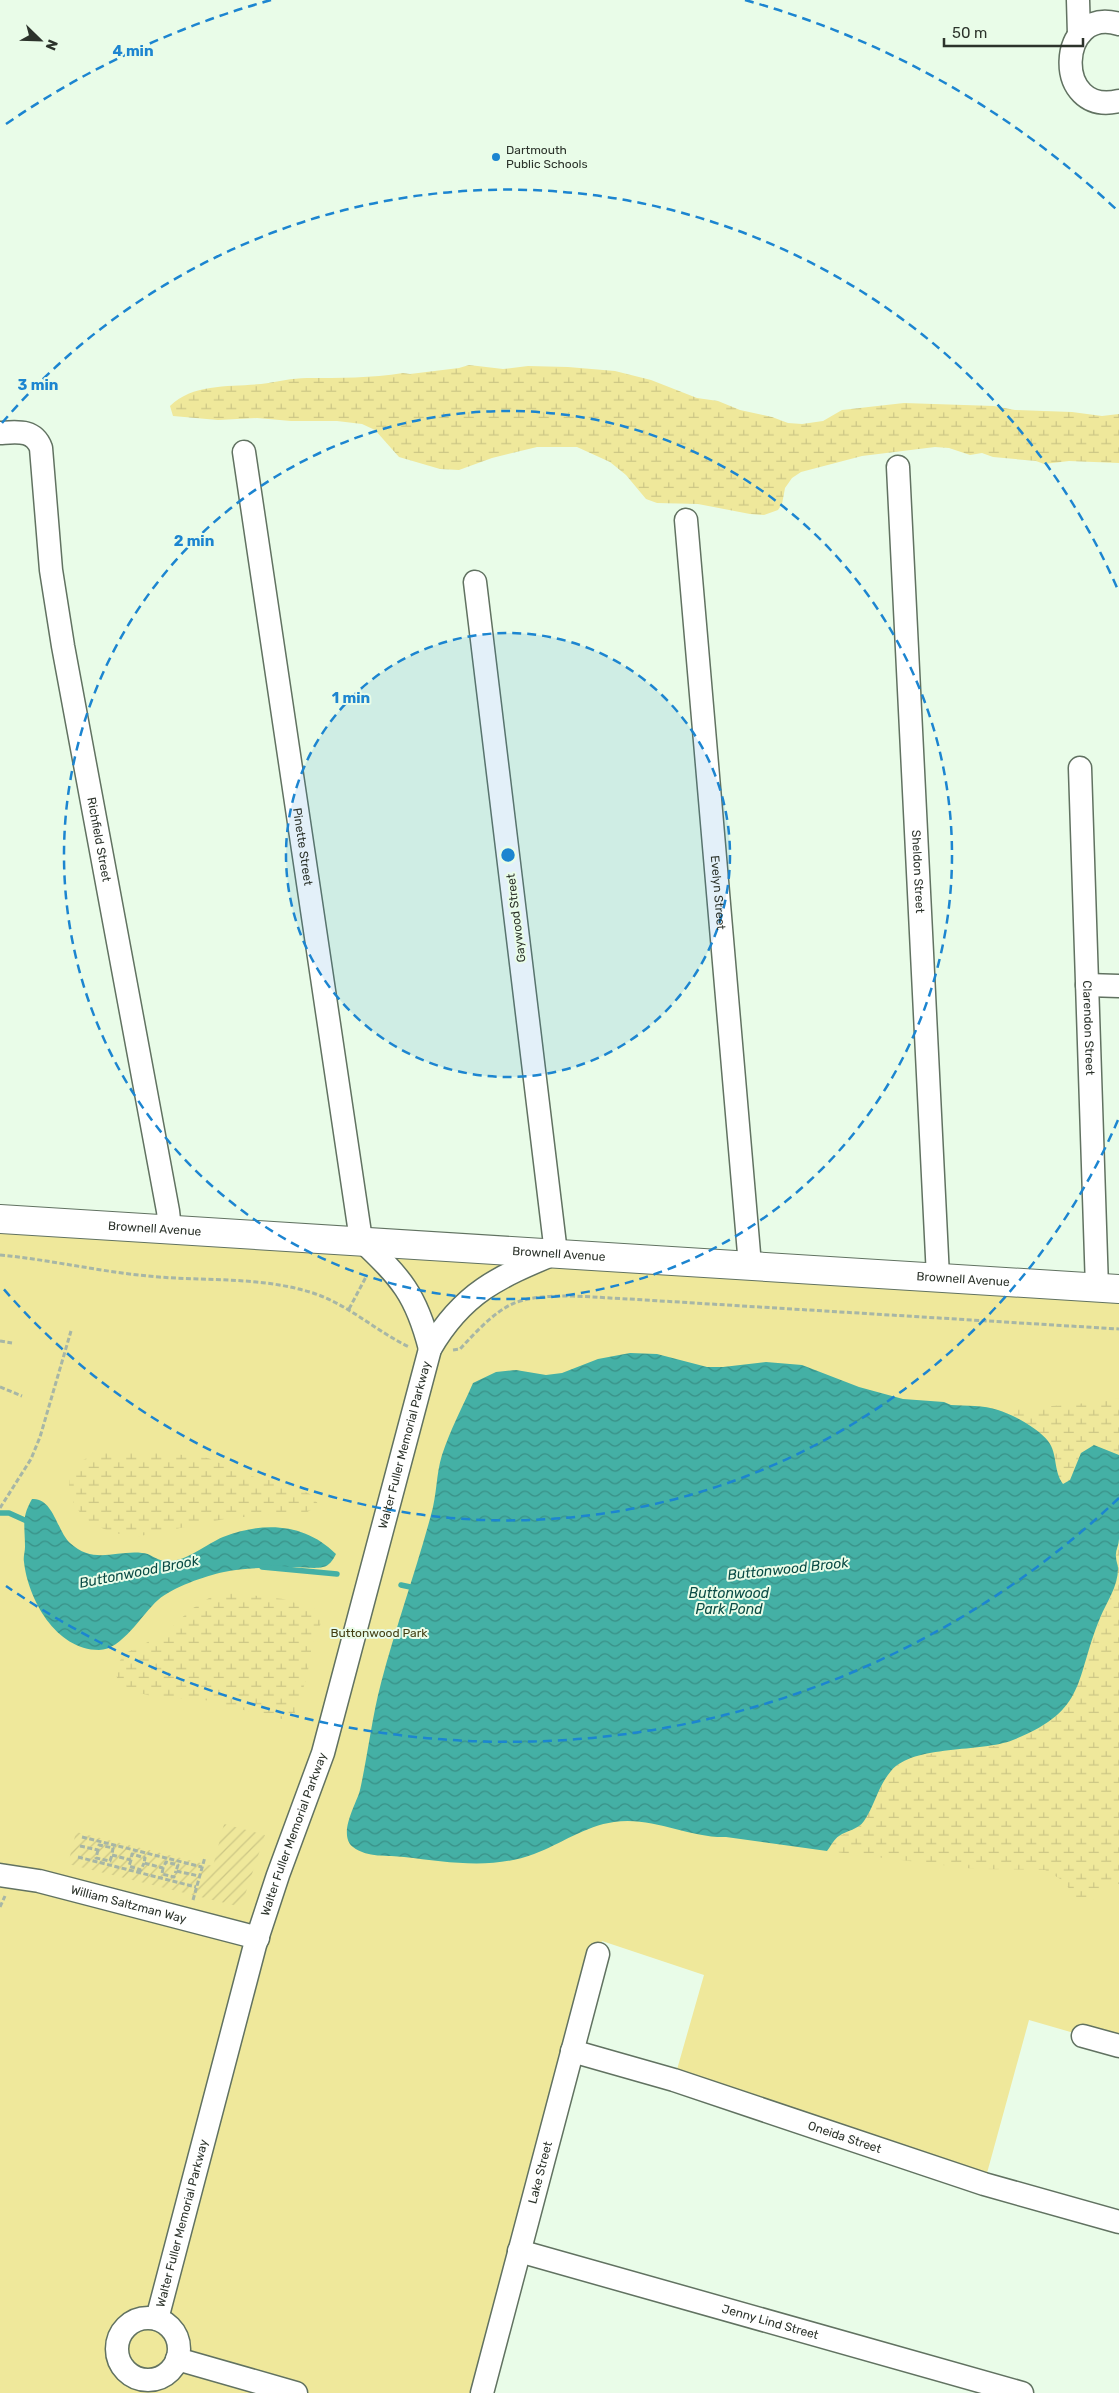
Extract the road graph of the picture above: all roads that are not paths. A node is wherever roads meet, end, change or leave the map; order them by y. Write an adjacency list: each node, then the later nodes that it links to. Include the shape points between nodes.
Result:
1 (1078, 0): 3 (street)
2 (1119, 24): 3 (street, via 1101,23)
3 (1079, 35): 4 (street, via 1069,60 1076,86 1099,101)
4 (1119, 101)
5 (0, 433): 14 (street, Richfield Street, via 30,434 38,440 41,448 51,570 60,627 123,957)
6 (244, 452): 15 (street, Pinette Street)
7 (898, 467): 18 (street, Sheldon Street)
8 (686, 520): 17 (street, Evelyn Street)
9 (475, 582): 16 (street, Gaywood Street)
10 (1080, 768): 11 (street, Clarendon Street)
11 (1087, 985): 12 (street); 19 (street, Clarendon Street)
12 (1119, 986)
13 (0, 1219): 14 (main road, Brownell Avenue)
14 (170, 1229): 15 (main road, Brownell Avenue)
15 (361, 1240): 16 (main road, Brownell Avenue); 20 (street, Walter Fuller Memorial Parkway, via 410,1292)
16 (556, 1253): 17 (main road, Brownell Avenue); 20 (street, Walter Fuller Memorial Parkway, via 504,1275 474,1295 448,1321)
17 (750, 1265): 18 (main road, Brownell Avenue)
18 (938, 1277): 19 (main road, Brownell Avenue)
19 (1108, 1288)
20 (430, 1348): 22 (street, Walter Fuller Memorial Parkway, via 323,1753)
21 (0, 1875): 22 (street, William Saltzman Way, via 40,1881)
22 (258, 1938): 29 (street, Walter Fuller Memorial Parkway)
23 (598, 1954): 26 (street, Lake Street)
24 (1083, 2036): 25 (street)
25 (1119, 2046)
26 (572, 2051): 27 (street, Oneida Street, via 674,2080 984,2184); 28 (street, Lake Street)
27 (1119, 2222)
28 (519, 2252): 33 (street, Lake Street); 34 (street, Jenny Lind Street)
29 (157, 2320): 30 (street, via 171,2328 176,2336); 31 (street, via 147,2318 131,2323 124,2329 117,2345 119,2362)
30 (177, 2359): 31 (street, via 164,2375); 32 (street)
31 (138, 2386)
32 (296, 2393)
33 (482, 2393)
34 (1022, 2393)

